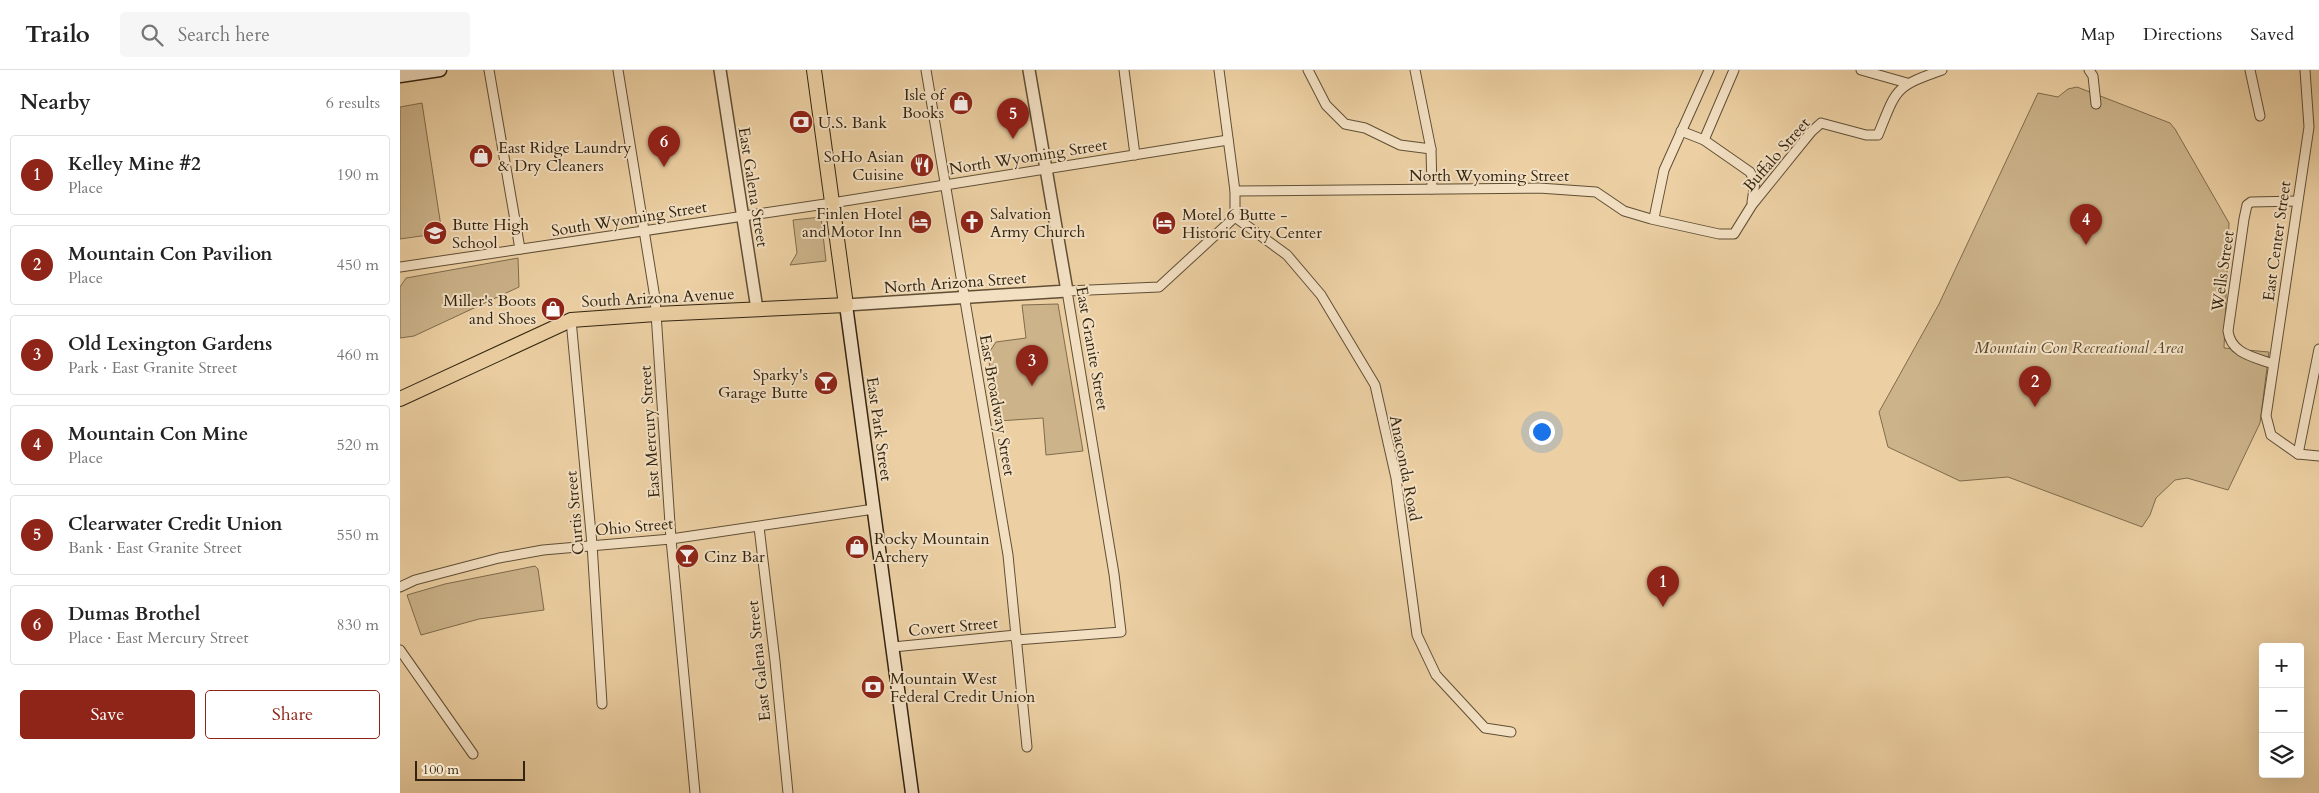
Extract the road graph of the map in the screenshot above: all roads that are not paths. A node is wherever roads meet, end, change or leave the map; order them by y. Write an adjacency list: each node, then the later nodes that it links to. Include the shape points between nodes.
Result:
1 (440, 70): 20 (main road)
2 (489, 70): 41 (street)
3 (618, 70): 39 (street, East Mercury Street)
4 (720, 70): 36 (street, East Galena Street)
5 (814, 70): 34 (main road, East Park Street)
6 (926, 70): 30 (street, East Broadway Street)
7 (1029, 70): 29 (street, East Granite Street)
8 (1124, 70): 28 (street)
9 (1219, 70): 25 (street)
10 (1308, 70): 27 (street, via 1326,105 1345,124 1365,128 1400,145)
11 (1415, 70): 27 (street)
12 (1709, 70): 24 (street)
13 (1734, 70): 26 (street)
14 (1861, 70): 19 (street)
15 (1942, 70): 21 (street)
16 (2089, 70): 22 (street, via 2093,76)
17 (2250, 70): 23 (street)
18 (2305, 70): 33 (street, East Center Street, via 2309,127)
19 (1871, 72): 21 (street)
20 (400, 76)
21 (1907, 82): 35 (street, Buffalo Street, via 1894,94 1878,135 1821,123)
22 (2096, 104)
23 (2260, 116)
24 (1681, 131): 26 (street); 38 (street, via 1664,170)
25 (1228, 140): 28 (street, North Wyoming Street); 32 (street)
26 (1704, 140): 35 (street, via 1750,172 1755,182)
27 (1431, 150): 31 (street)
28 (1135, 155): 29 (street, North Wyoming Street)
29 (1046, 168): 30 (street, North Wyoming Street); 43 (street, East Granite Street)
30 (946, 184): 34 (street, North Wyoming Street); 44 (street, East Broadway Street)
31 (1432, 189): 32 (street, North Wyoming Street); 38 (street, North Wyoming Street, via 1539,188 1596,192 1624,211)
32 (1235, 191): 37 (street)
33 (2297, 201): 50 (street, East Center Street); 50 (street, Wells Street, via 2251,202 2247,205 2228,331 2230,342 2236,349)
34 (832, 202): 36 (street, South Wyoming Street); 45 (main road, East Park Street)
35 (1752, 205): 40 (street, Buffalo Street)
36 (742, 216): 39 (street, South Wyoming Street); 46 (street, East Galena Street)
37 (1235, 216): 43 (street, via 1159,287); 64 (street, Anaconda Road, via 1287,255 1321,295 1374,385 1396,478 1417,635 1436,675 1485,728)
38 (1654, 218): 40 (street, North Wyoming Street, via 1719,234)
39 (646, 231): 41 (street, South Wyoming Street); 47 (street, East Mercury Street)
40 (1734, 234)
41 (520, 249): 42 (street, South Wyoming Street)
42 (400, 267)
43 (1067, 291): 44 (street, North Arizona Street); 59 (street, East Granite Street)
44 (966, 298): 45 (street, North Arizona Street); 60 (street, East Broadway Street, via 1008,555)
45 (846, 305): 46 (main road, South Arizona Avenue); 54 (main road, East Park Street)
46 (757, 309): 47 (main road, South Arizona Avenue)
47 (656, 314): 48 (main road, South Arizona Avenue); 56 (street, East Mercury Street)
48 (572, 320): 51 (main road, South Arizona Avenue); 57 (street, Curtis Street)
49 (2319, 349): 52 (street)
50 (2274, 364): 52 (street, East Center Street, via 2266,416 2271,435)
51 (400, 399)
52 (2298, 454): 53 (street)
53 (2319, 456)
54 (874, 509): 55 (street, Ohio Street); 61 (main road, East Park Street)
55 (759, 526): 56 (street, Ohio Street); 68 (street, East Galena Street)
56 (671, 539): 57 (street, Ohio Street); 67 (street, East Mercury Street)
57 (592, 544): 58 (street, Ohio Street, via 499,558 415,580); 63 (street, Curtis Street)
58 (400, 587)
59 (1121, 632): 60 (street, Covert Street)
60 (1016, 638): 61 (street, Covert Street); 65 (street, East Broadway Street)
61 (893, 647): 69 (main road, East Park Street)
62 (400, 650): 66 (street)
63 (602, 704)
64 (1511, 732)
65 (1026, 747)
66 (473, 754)
67 (695, 793)
68 (788, 793)
69 (912, 793)

